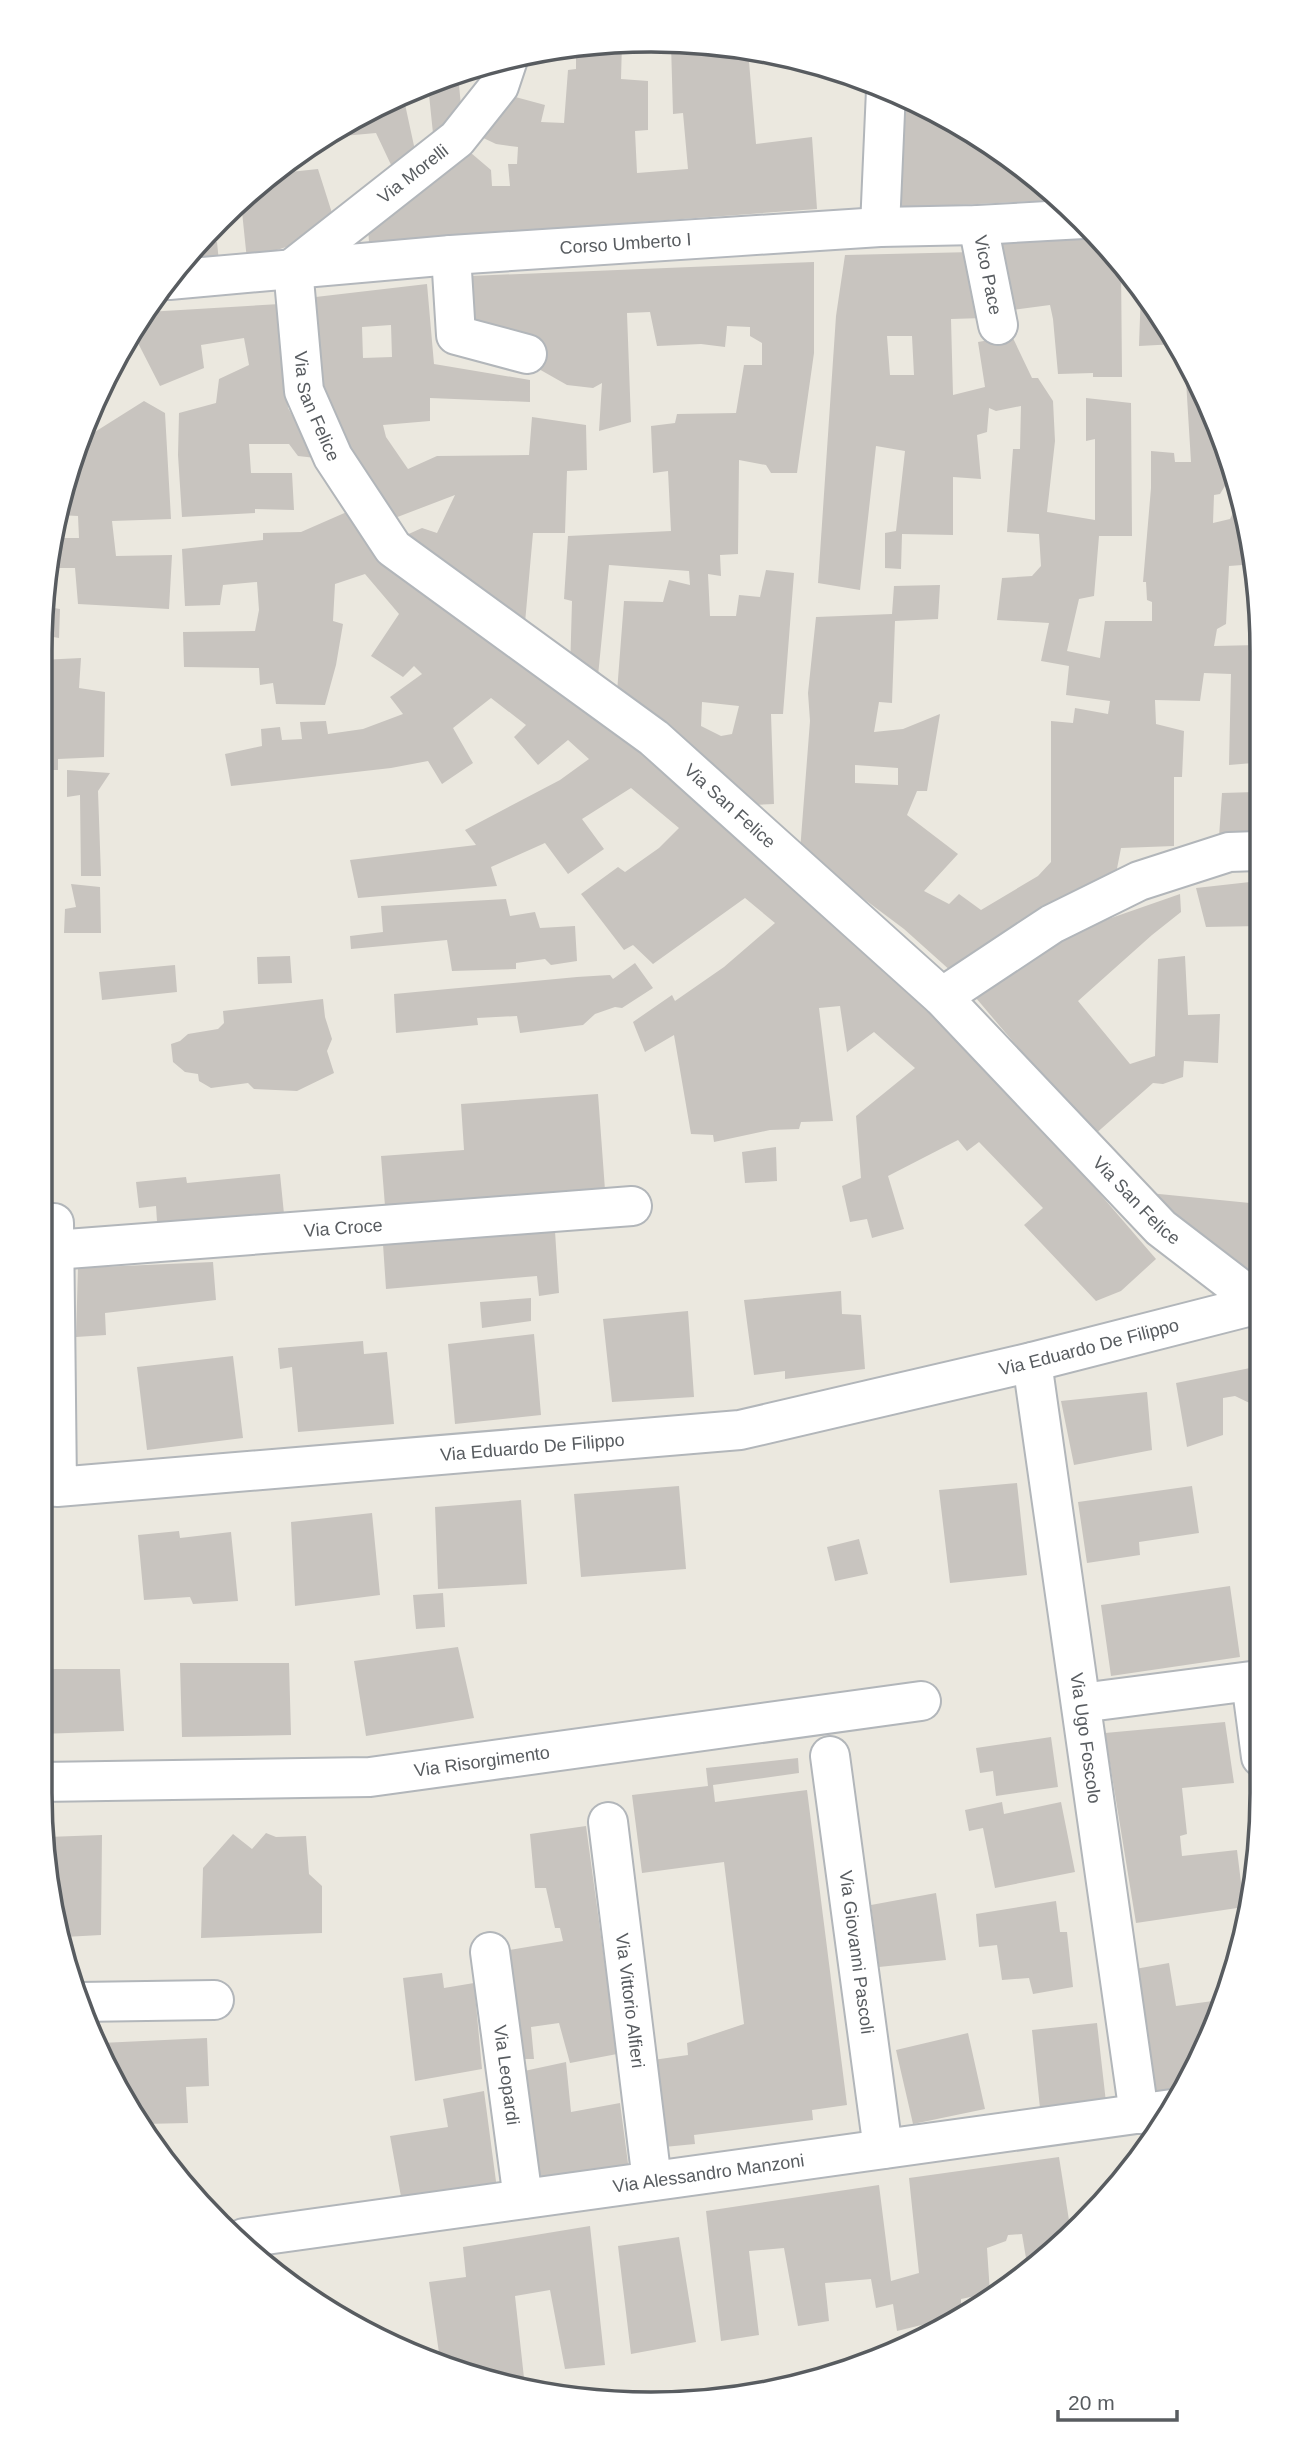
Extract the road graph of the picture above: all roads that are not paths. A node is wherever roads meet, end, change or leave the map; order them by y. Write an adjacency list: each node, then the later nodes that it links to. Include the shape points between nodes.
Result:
1 (504, 71): 7 (street, Via Morelli, via 499,86 457,139)
2 (886, 100): 5 (street)
3 (1066, 220): 4 (street, Corso Umberto I)
4 (978, 225): 5 (street, Corso Umberto I); 9 (street, Vico Pace)
5 (880, 227): 6 (street, Corso Umberto I)
6 (451, 256): 7 (street, Corso Umberto I); 10 (street, via 456,335)
7 (293, 268): 8 (street, Corso Umberto I); 12 (street, Via San Felice, via 304,391 333,457 393,548 654,738)
8 (183, 279)
9 (998, 324)
10 (527, 354)
11 (1250, 851): 12 (street, via 1229,852 1139,881 1052,924)
12 (942, 997): 15 (street, Via San Felice, via 1161,1228)
13 (632, 1206): 14 (street, Via Croce)
14 (52, 1232)
15 (1250, 1296)
16 (52, 1305): 18 (street, Via Eduardo De Filippo, via 57,1487 740,1430)
17 (1250, 1307): 18 (street, Via Eduardo De Filippo)
18 (1032, 1362): 21 (street, Via Ugo Foscolo)
19 (1250, 1681): 21 (street)
20 (921, 1700): 23 (street, Via Risorgimento, via 370,1777)
21 (1081, 1703): 28 (street, Via Ugo Foscolo)
22 (830, 1756): 29 (street, Via Giovanni Pascoli)
23 (52, 1782)
24 (608, 1822): 30 (street, Via Vittorio Alfieri)
25 (490, 1952): 31 (street, Via Leopardi)
26 (215, 2000): 27 (street)
27 (90, 2002)
28 (1156, 2112): 29 (street, Via Alessandro Manzoni)
29 (883, 2149): 30 (street, Via Alessandro Manzoni)
30 (652, 2181): 31 (street, Via Alessandro Manzoni)
31 (523, 2199): 32 (street, Via Alessandro Manzoni)
32 (250, 2237)

